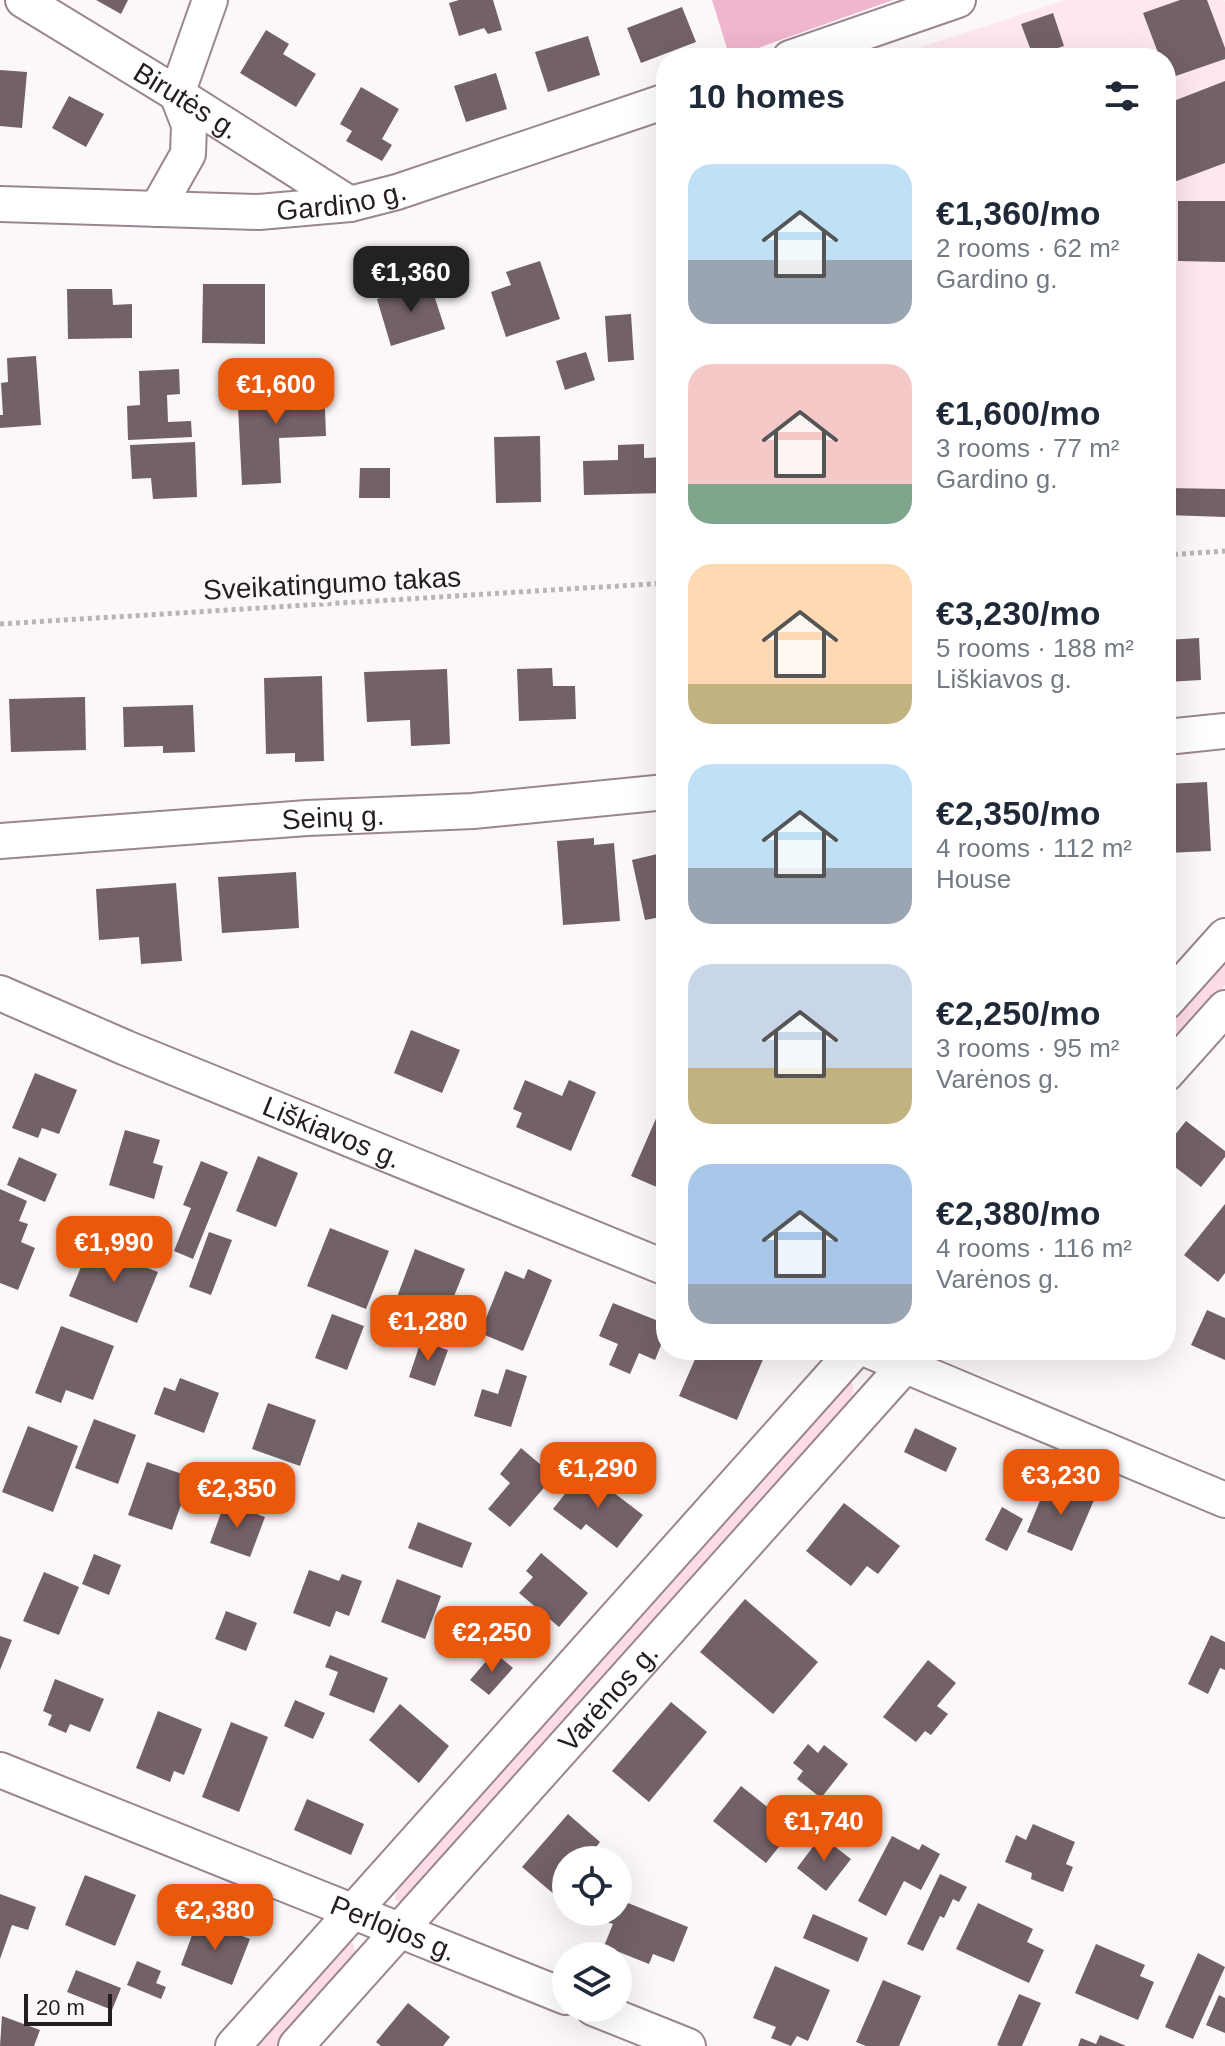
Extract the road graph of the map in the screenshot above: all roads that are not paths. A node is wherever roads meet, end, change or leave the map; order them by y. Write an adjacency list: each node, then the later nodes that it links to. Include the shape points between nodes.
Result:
1 (23, 0): 5 (street, Birutės g.)
2 (210, 0): 5 (street)
3 (958, 0): 4 (street)
4 (819, 48)
5 (177, 94): 8 (street, Birutės g.); 9 (street, via 189,125 188,154)
6 (656, 104): 8 (street, Gardino g.)
7 (0, 204): 9 (street, Gardino g.)
8 (350, 204): 9 (street, Gardino g., via 259,212)
9 (157, 209)
10 (1225, 731): 11 (street)
11 (1176, 736)
12 (656, 793): 13 (street, Seinų g., via 473,811)
13 (0, 841)
14 (1225, 936): 15 (street)
15 (1176, 991)
16 (0, 993): 19 (street, Liškiavos g.)
17 (1225, 1008): 18 (street)
18 (1176, 1063)
19 (656, 1264)
20 (846, 1360): 25 (street, Varėnos g.)
21 (910, 1360): 26 (street, Varėnos g.)
22 (920, 1360): 23 (street)
23 (1225, 1500)
24 (0, 1770): 25 (street, Perlojos g.)
25 (352, 1912): 26 (street, Perlojos g.); 29 (street, Varėnos g.)
26 (400, 1930): 27 (street, Perlojos g.); 30 (street, Varėnos g.)
27 (552, 1991)
28 (628, 2022): 31 (street)
29 (233, 2046)
30 (296, 2046)
31 (688, 2046)

